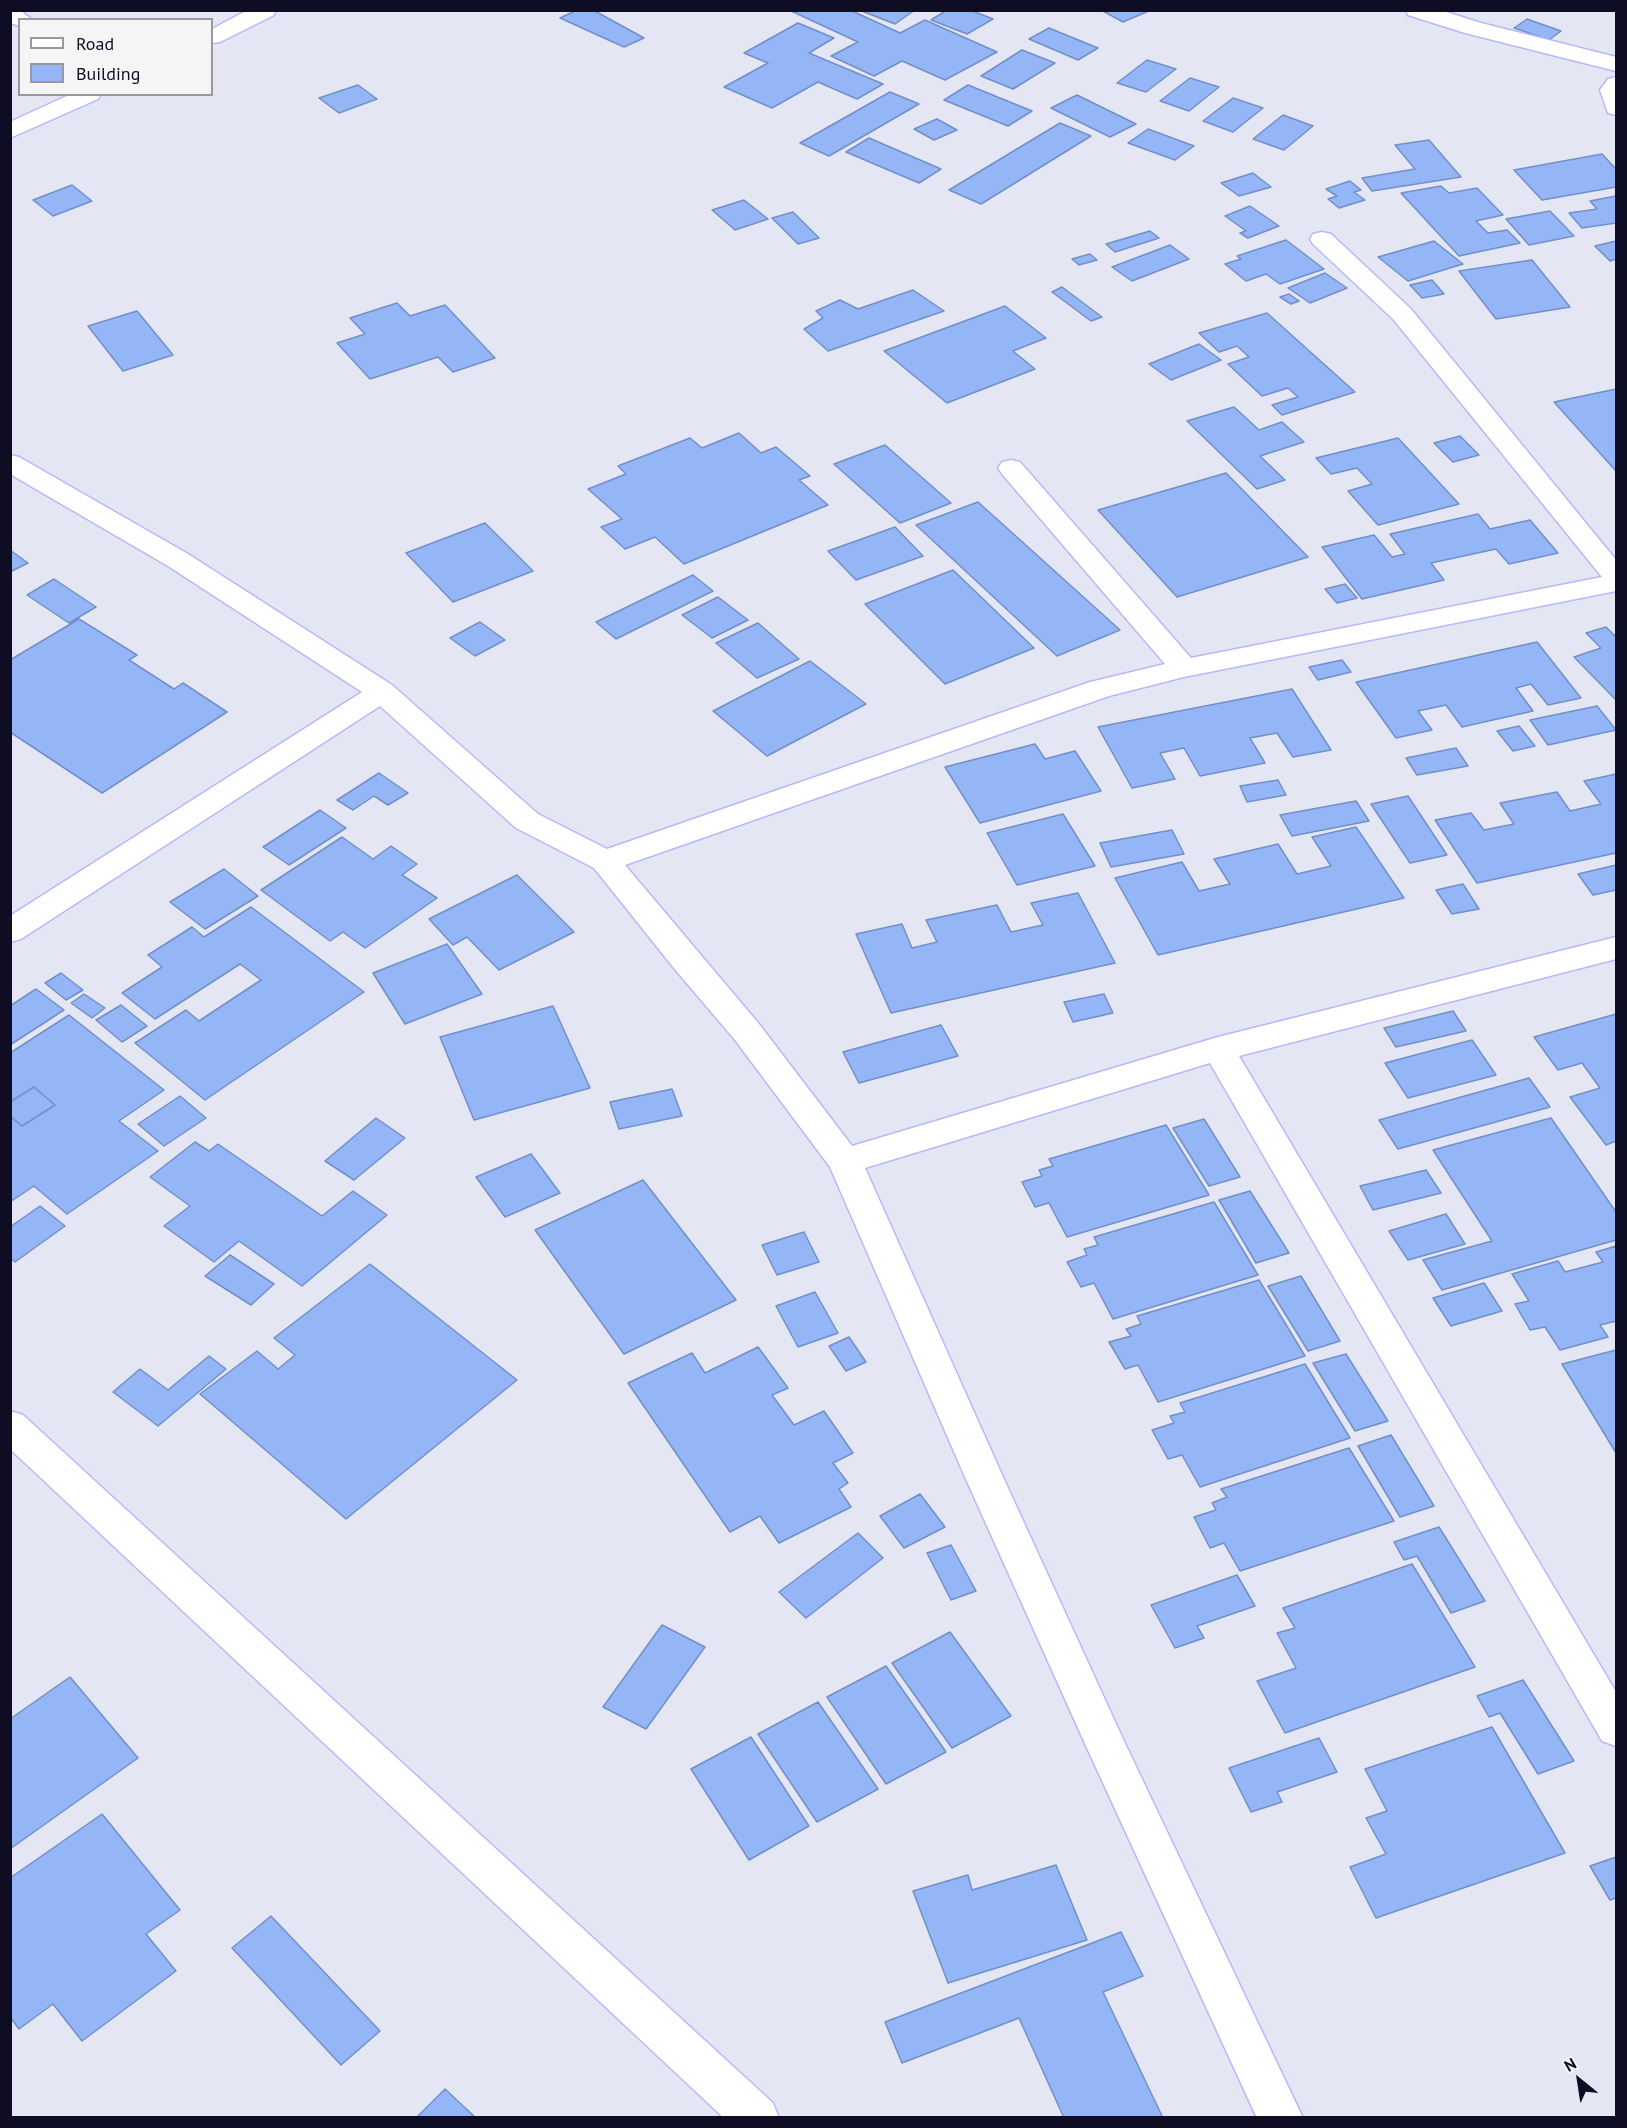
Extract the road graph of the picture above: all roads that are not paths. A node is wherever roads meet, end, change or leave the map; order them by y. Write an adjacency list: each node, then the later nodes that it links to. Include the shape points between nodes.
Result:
1 (266, 10): 3 (street)
2 (1416, 10): 4 (street)
3 (213, 36)
4 (1617, 64)
5 (1617, 84): 7 (street, via 1611,90)
6 (86, 96): 8 (street)
7 (1617, 108)
8 (10, 131)
9 (1322, 239): 12 (street, via 1402,314)
10 (10, 463): 15 (street, via 178,560)
11 (1011, 468): 14 (street)
12 (1617, 577)
13 (1617, 583): 14 (street)
14 (1184, 668): 16 (street, via 1100,689)
15 (382, 692): 16 (street, via 527,821); 17 (street)
16 (605, 861): 20 (street, via 747,1032)
17 (10, 931)
18 (1617, 948): 19 (street)
19 (1218, 1049): 20 (street); 22 (street)
20 (845, 1161): 24 (street, via 1097,1726)
21 (10, 1426): 23 (street)
22 (1617, 1728)
23 (757, 2118)
24 (1281, 2118)

